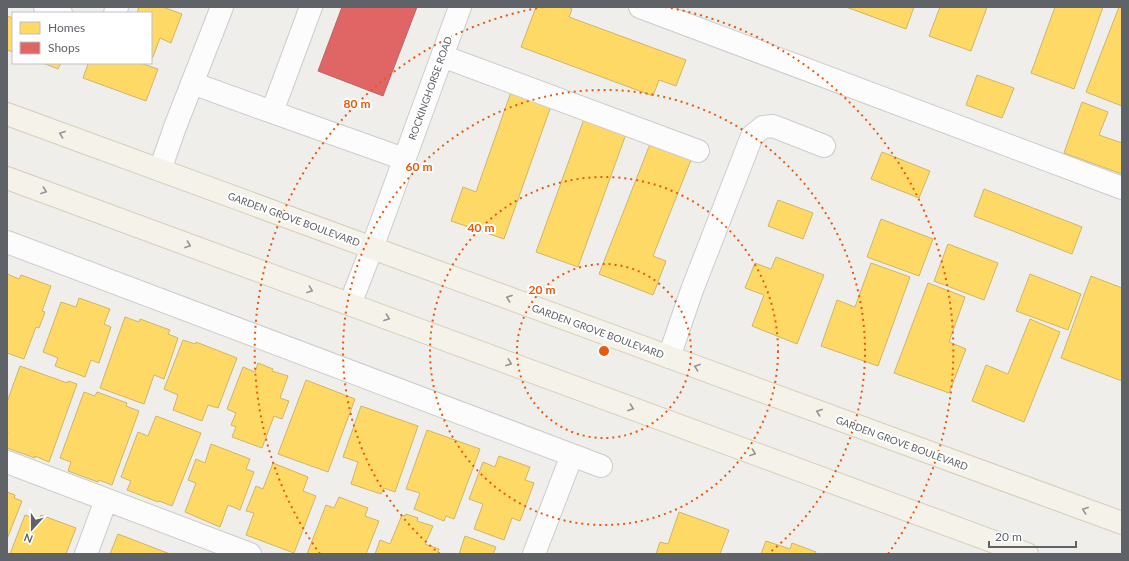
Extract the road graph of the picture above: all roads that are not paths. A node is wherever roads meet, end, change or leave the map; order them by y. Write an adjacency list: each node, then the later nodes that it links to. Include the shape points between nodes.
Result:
1 (44, 7): 6 (street)
2 (222, 7): 8 (street)
3 (311, 7): 9 (street)
4 (460, 7): 7 (street, ROCKINGHORSE ROAD)
5 (640, 7): 16 (street)
6 (58, 12)
7 (442, 56): 12 (street); 13 (street, ROCKINGHORSE ROAD)
8 (192, 83): 9 (street); 14 (street)
9 (272, 112): 13 (street)
10 (7, 114): 14 (main road, GARDEN GROVE BOULEVARD, one-way to 10)
11 (824, 146): 20 (street, via 773,126 763,127 752,136 692,290)
12 (698, 151)
13 (404, 160): 18 (street, ROCKINGHORSE ROAD)
14 (160, 170): 18 (main road, GARDEN GROVE BOULEVARD)
15 (7, 178): 19 (main road, one-way to 19)
16 (1122, 188)
17 (7, 242): 21 (street)
18 (372, 248): 19 (street, ROCKINGHORSE ROAD); 20 (main road, GARDEN GROVE BOULEVARD, one-way to 18)
19 (350, 304): 29 (main road, one-way to 29)
20 (669, 357): 25 (main road, GARDEN GROVE BOULEVARD, one-way to 20)
21 (572, 454): 23 (street); 28 (street)
22 (7, 462): 24 (street)
23 (601, 466)
24 (106, 500): 26 (street); 27 (street)
25 (1122, 523)
26 (86, 554)
27 (250, 554)
28 (534, 554)
29 (1027, 554)

